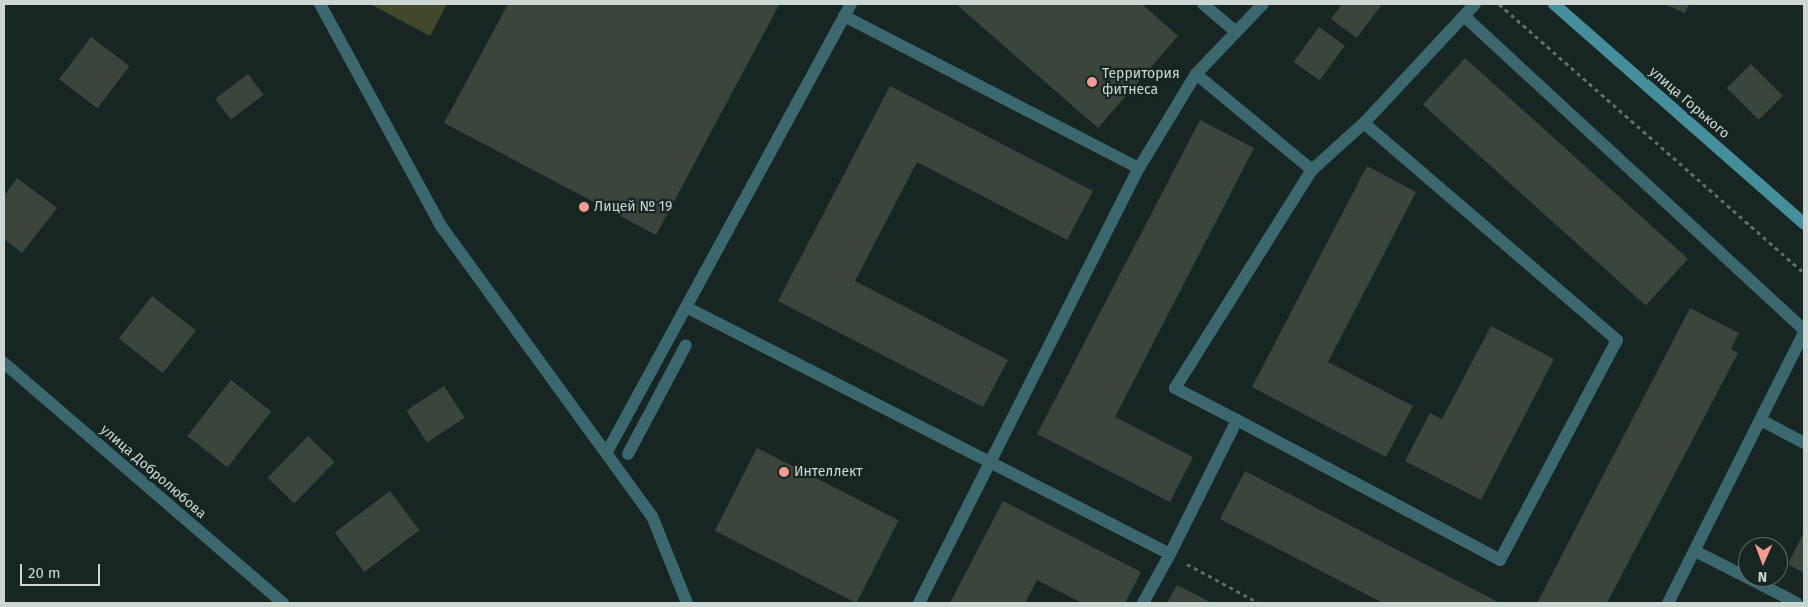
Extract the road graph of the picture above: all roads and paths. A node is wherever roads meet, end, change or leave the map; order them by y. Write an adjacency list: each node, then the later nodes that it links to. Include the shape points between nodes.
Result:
1 (320, 4): 24 (street, via 441,226)
2 (851, 4): 8 (street)
3 (1203, 4): 10 (street)
4 (1263, 4): 10 (street)
5 (1475, 4): 9 (street)
6 (1499, 4): 16 (path)
7 (1554, 4): 15 (main road, улица Горького)
8 (844, 16): 13 (street); 17 (street)
9 (1464, 16): 12 (street); 18 (street)
10 (1235, 31): 11 (street)
11 (1196, 74): 13 (street); 14 (street)
12 (1364, 123): 14 (street); 21 (street, via 1617,340 1500,560)
13 (1139, 168): 26 (street)
14 (1312, 170): 21 (street, via 1175,388)
15 (1804, 224)
16 (1804, 273)
17 (686, 307): 24 (street); 26 (street)
18 (1804, 332): 22 (street)
19 (686, 345): 25 (street)
20 (4, 363): 29 (street, улица Добролюбова)
21 (1237, 420): 28 (street)
22 (1761, 420): 23 (street); 27 (street)
23 (1804, 443)
24 (607, 452): 30 (street, via 652,516)
25 (628, 454)
26 (990, 465): 28 (street); 31 (street)
27 (1695, 551): 34 (street); 35 (street)
28 (1170, 554): 32 (street); 33 (path)
29 (284, 603)
30 (687, 603)
31 (919, 603)
32 (1143, 603)
33 (1259, 603)
34 (1668, 603)
35 (1797, 603)

